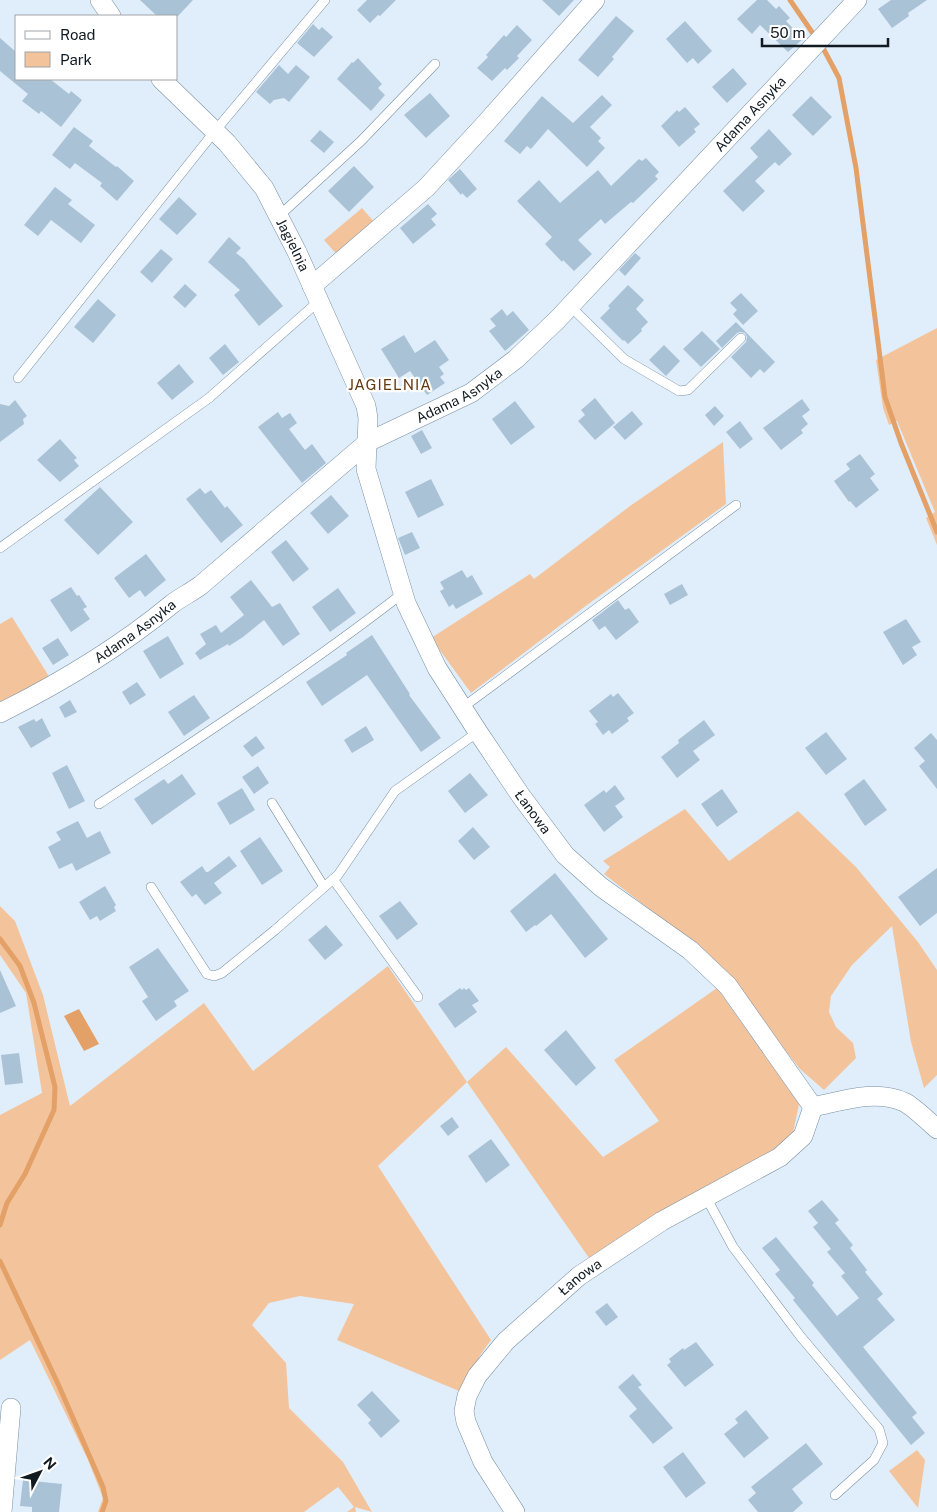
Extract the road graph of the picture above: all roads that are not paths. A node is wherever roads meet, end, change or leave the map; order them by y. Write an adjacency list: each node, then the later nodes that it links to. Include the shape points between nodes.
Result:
1 (100, 0): 5 (street)
2 (325, 0): 8 (lane)
3 (595, 0): 10 (street, via 426,188)
4 (857, 0): 11 (street, Adama Asnyka)
5 (110, 15)
6 (435, 64): 9 (lane, via 361,141)
7 (163, 80): 8 (street, Jagielnia)
8 (215, 131): 9 (street, Jagielnia, via 264,188); 13 (lane)
9 (279, 216): 10 (street, Jagielnia)
10 (316, 294): 14 (street, Jagielnia, via 366,406); 16 (lane, via 209,398)
11 (570, 306): 12 (lane, via 624,359 679,390 688,390); 14 (street, Adama Asnyka, via 516,359 471,393)
12 (741, 338)
13 (18, 378)
14 (368, 442): 17 (street, Łanowa, via 366,469); 19 (street, Adama Asnyka, via 201,585 166,611 47,690)
15 (736, 505): 18 (lane)
16 (0, 548)
17 (403, 593): 18 (street, Łanowa, via 437,668); 22 (lane, via 197,740)
18 (462, 708): 20 (street, Łanowa)
19 (0, 713)
20 (478, 732): 23 (lane, via 396,791); 27 (street, Łanowa, via 565,855 602,887 690,950 728,986)
21 (272, 803): 25 (lane)
22 (99, 804)
23 (333, 879): 25 (lane); 26 (lane)
24 (152, 887): 25 (lane, via 207,974 214,976 222,973)
25 (324, 887)
26 (418, 997)
27 (813, 1107): 28 (street, via 878,1096 905,1102); 29 (street, Łanowa, via 803,1136 780,1157)
28 (937, 1129)
29 (706, 1197): 31 (lane, via 733,1247 801,1337 879,1429 883,1443 874,1460); 33 (street, Łanowa, via 662,1221 579,1276 506,1341 477,1376 467,1396 466,1422 483,1462)
30 (11, 1408): 32 (street)
31 (835, 1494)
32 (2, 1512)
33 (515, 1512)

